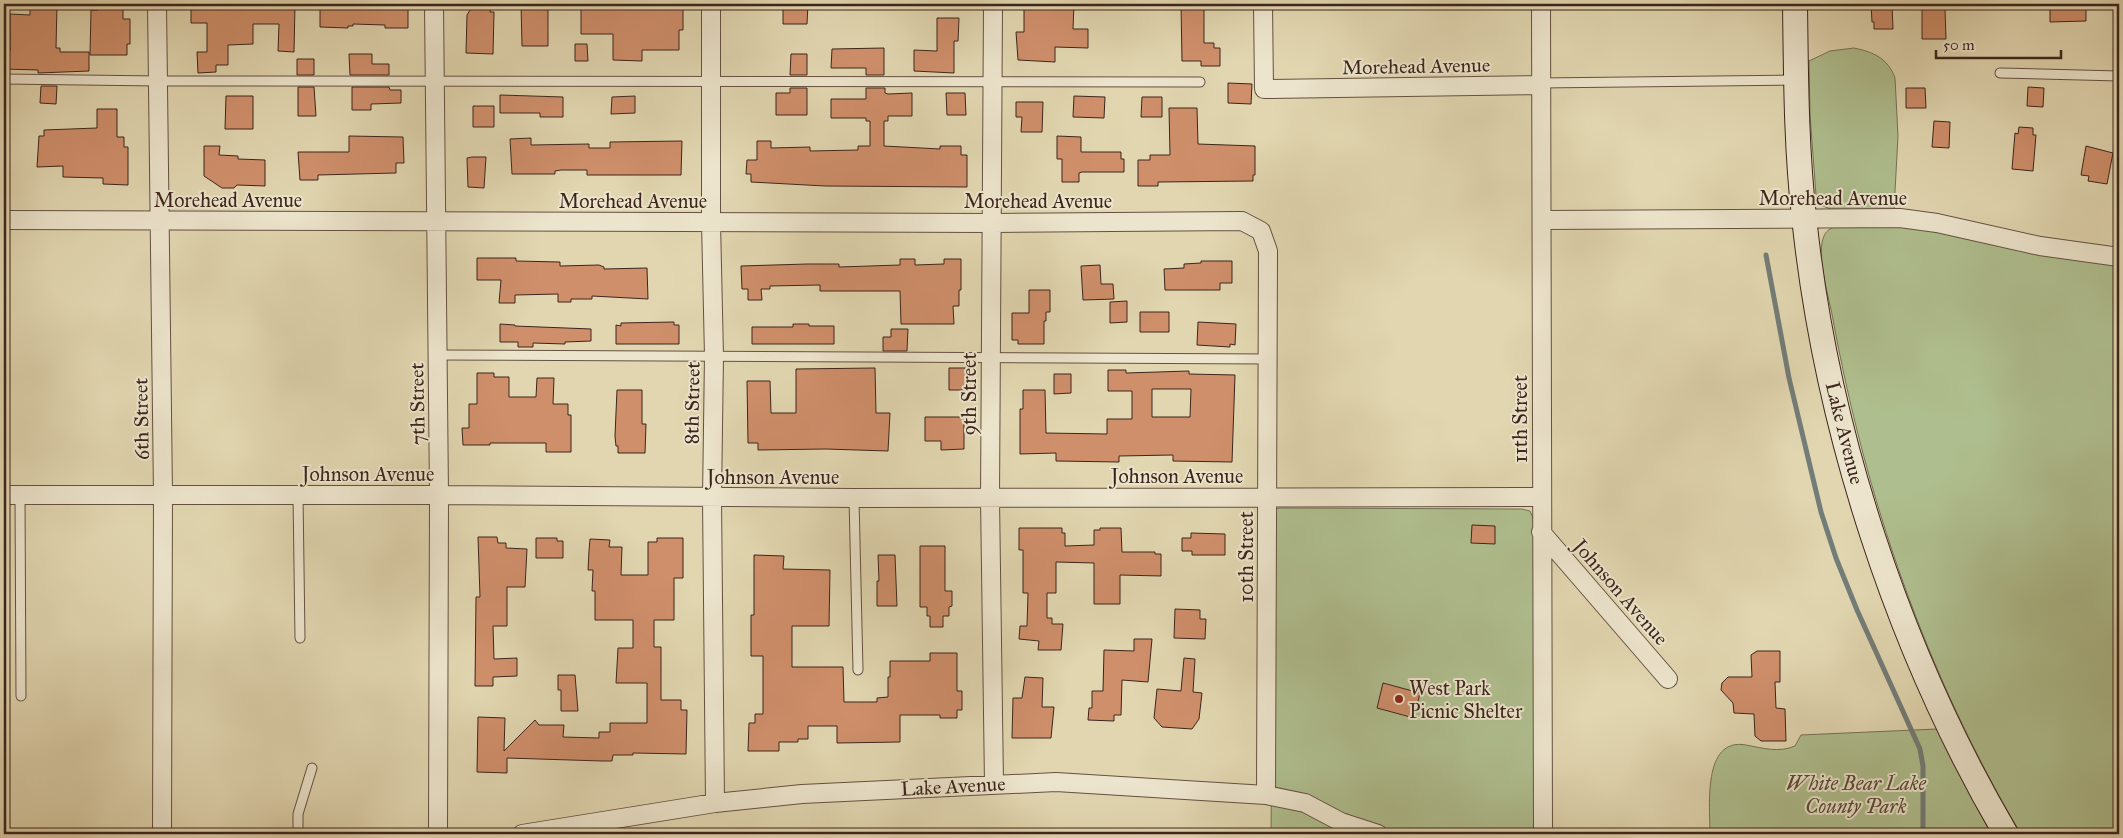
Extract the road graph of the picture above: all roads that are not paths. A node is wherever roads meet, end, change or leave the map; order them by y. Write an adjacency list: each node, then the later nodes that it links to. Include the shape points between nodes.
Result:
1 (157, 4): 12 (street, 6th Street)
2 (434, 4): 13 (street, 7th Street)
3 (711, 4): 14 (street, 8th Street)
4 (993, 4): 15 (street, 9th Street)
5 (1263, 4): 17 (street, Morehead Avenue, via 1264,89)
6 (1541, 4): 17 (street, 11th Street)
7 (1795, 4): 11 (main road, Lake Avenue)
8 (2000, 73): 9 (lane)
9 (2119, 76)
10 (4, 79): 12 (lane)
11 (1796, 80): 17 (lane); 18 (main road, Lake Avenue)
12 (159, 81): 13 (lane); 21 (street, 6th Street)
13 (435, 81): 14 (lane); 22 (street, 7th Street)
14 (711, 81): 15 (lane); 23 (street, 8th Street)
15 (991, 81): 16 (lane); 24 (street, 9th Street)
16 (1200, 82)
17 (1540, 84): 20 (street, 11th Street)
18 (1804, 219): 20 (street, Morehead Avenue); 26 (street, Morehead Avenue, via 1909,219 2040,246); 55 (main road, Lake Avenue, via 1833,387 1873,534 1938,702)
19 (4, 220): 21 (street, Morehead Avenue)
20 (1542, 220): 36 (street, 11th Street)
21 (160, 221): 22 (street, Morehead Avenue); 32 (street, 6th Street)
22 (435, 221): 23 (street, Morehead Avenue); 27 (street, 7th Street)
23 (711, 222): 24 (street, Morehead Avenue); 28 (street, 8th Street)
24 (992, 223): 25 (street, Morehead Avenue, via 1242,221); 29 (street, 9th Street)
25 (1261, 231): 30 (street, 10th Street, via 1268,251)
26 (2119, 257)
27 (438, 355): 28 (lane); 34 (street, 7th Street)
28 (714, 356): 29 (lane); 37 (street, 8th Street)
29 (990, 357): 30 (lane); 39 (street, 9th Street)
30 (1269, 359): 35 (street, 10th Street)
31 (12, 495): 32 (street, Johnson Avenue); 44 (lane)
32 (163, 495): 33 (street, Johnson Avenue); 49 (street, 6th Street)
33 (298, 495): 34 (street, Johnson Avenue); 41 (lane)
34 (439, 495): 37 (street, Johnson Avenue); 51 (street, 7th Street)
35 (1268, 497): 36 (street, Johnson Avenue); 39 (street, Johnson Avenue); 47 (street, 10th Street)
36 (1541, 497): 40 (street, 11th Street)
37 (712, 498): 38 (street, Johnson Avenue); 48 (street, 8th Street)
38 (854, 498): 39 (street, Johnson Avenue); 42 (lane)
39 (990, 498): 46 (street, 9th Street)
40 (1541, 532): 43 (street, Johnson Avenue); 54 (street, 11th Street)
41 (300, 638)
42 (858, 670)
43 (1668, 679)
44 (22, 696)
45 (312, 768): 50 (lane, via 298,814)
46 (994, 784): 47 (street, Lake Avenue, via 1056,782); 48 (street, Lake Avenue, via 802,794)
47 (1266, 794): 53 (street, Lake Avenue, via 1304,803 1341,822)
48 (714, 803): 52 (street, Lake Avenue)
49 (162, 834)
50 (298, 834)
51 (438, 834)
52 (522, 834)
53 (1378, 834)
54 (1543, 834)
55 (2006, 834)

